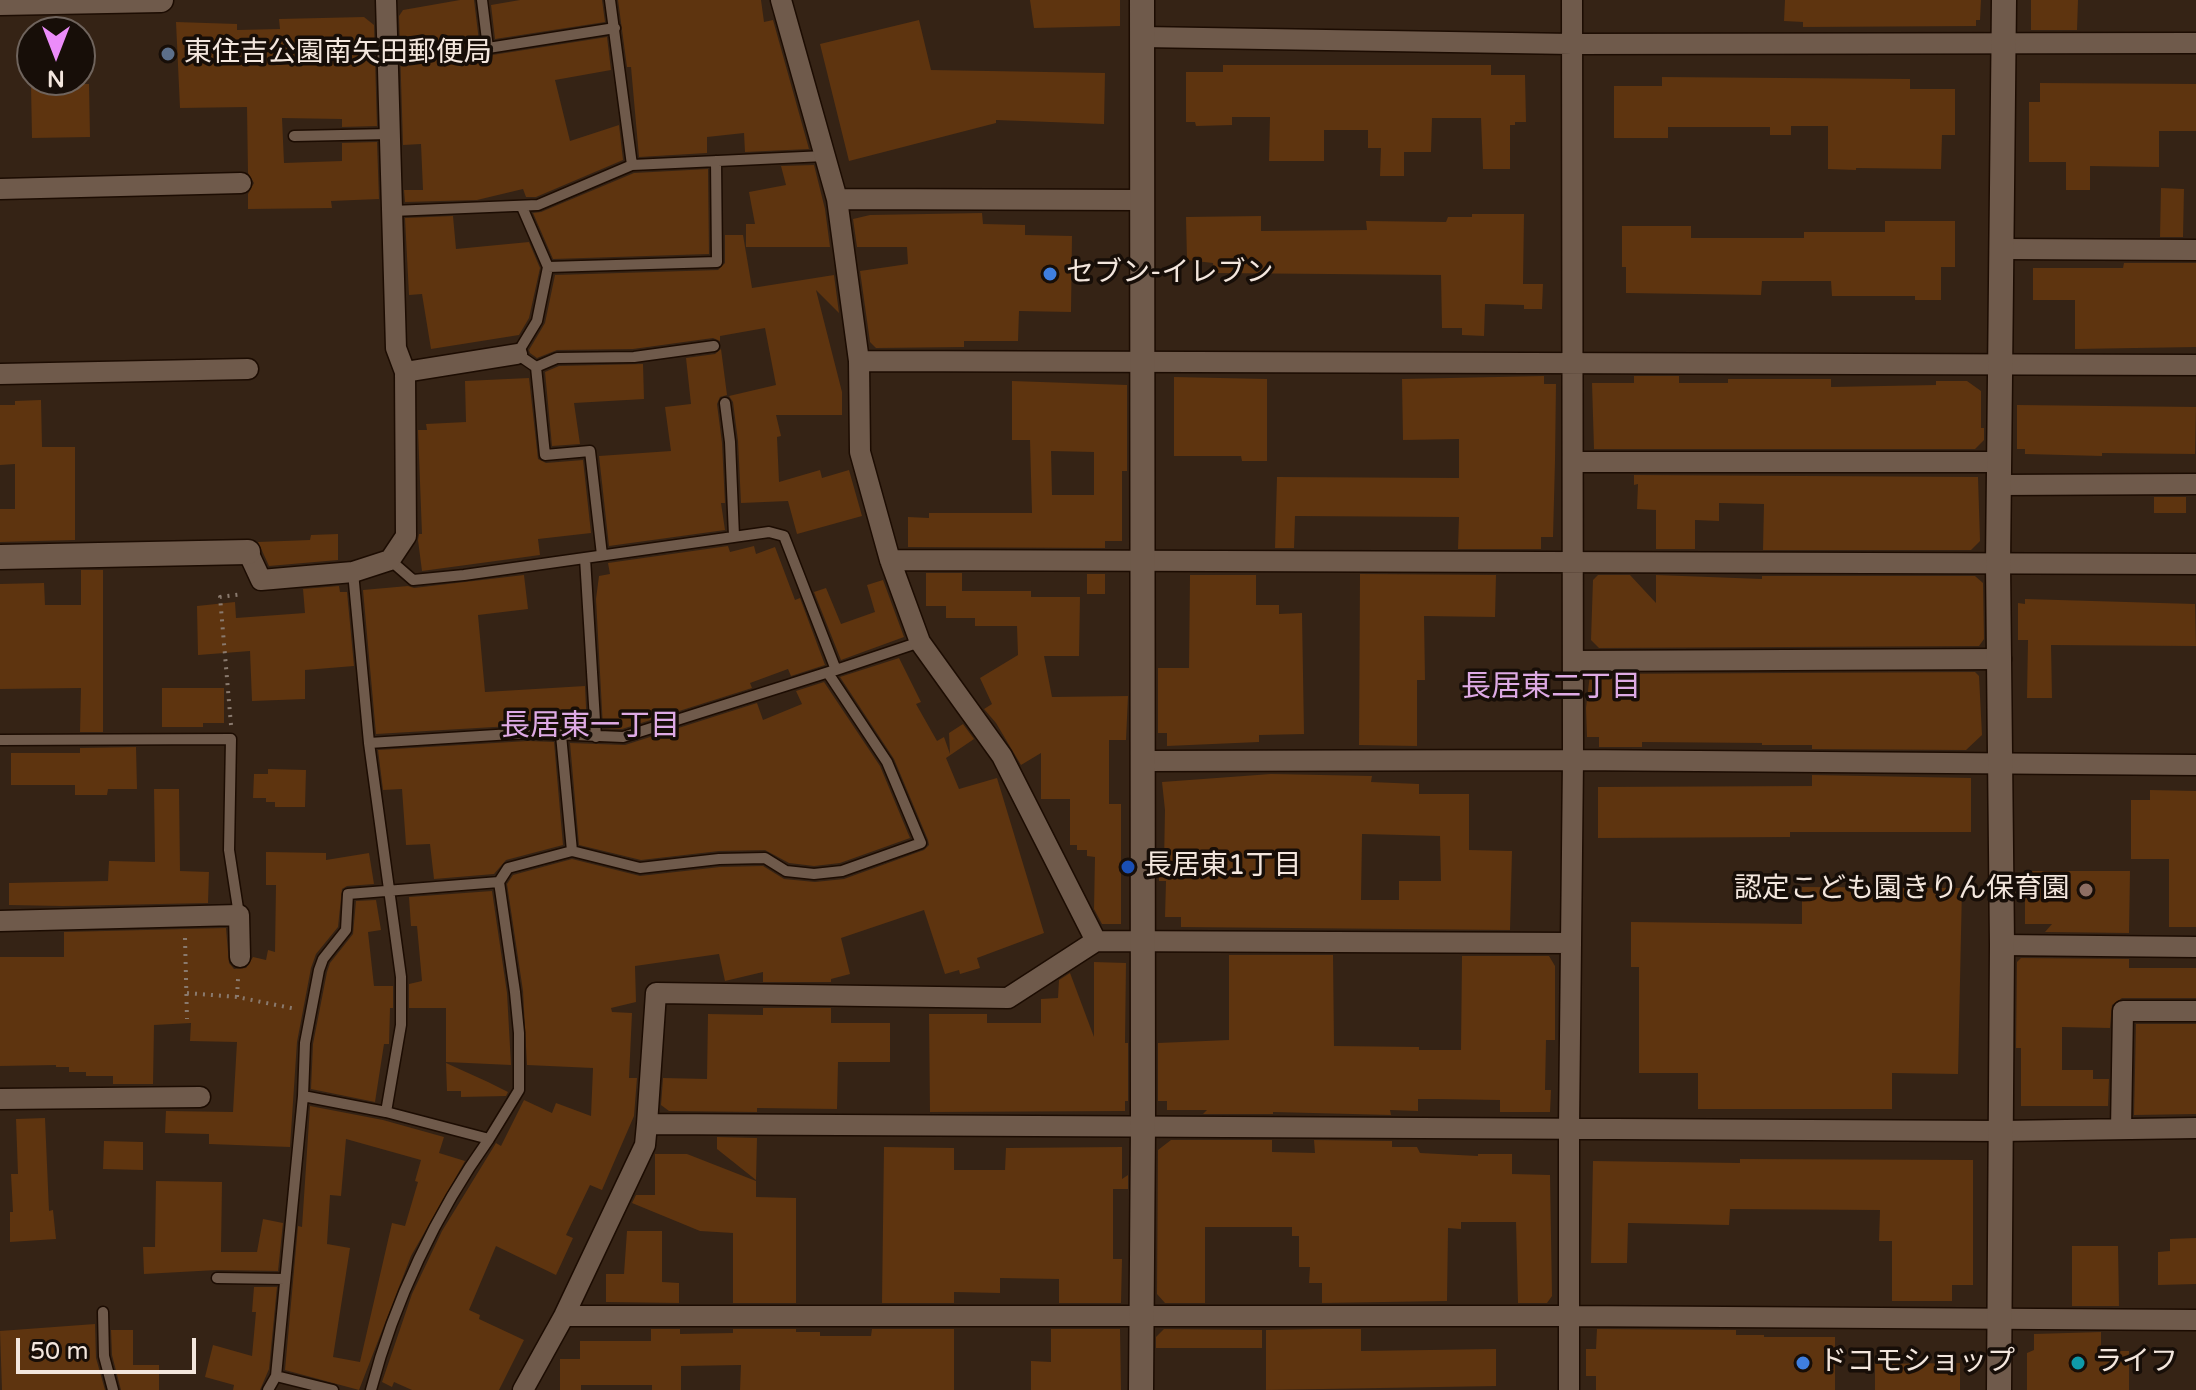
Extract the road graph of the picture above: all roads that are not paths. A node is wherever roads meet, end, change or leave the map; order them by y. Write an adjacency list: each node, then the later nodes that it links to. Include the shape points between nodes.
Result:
1 (161, 0): 9 (street)
2 (386, 0): 15 (street)
3 (482, 0): 10 (lane, via 488,48)
4 (610, 0): 10 (lane)
5 (781, 0): 17 (street)
6 (1142, 0): 11 (street)
7 (1572, 0): 14 (street)
8 (2004, 0): 12 (street)
9 (0, 3)
10 (615, 28): 19 (lane)
11 (1142, 37): 14 (street); 23 (street)
12 (2004, 42): 13 (street); 14 (street); 26 (street)
13 (2196, 43)
14 (1572, 44): 33 (street)
15 (390, 134): 16 (lane); 25 (street)
16 (294, 136)
17 (825, 156): 18 (lane); 22 (street)
18 (716, 161): 19 (lane); 28 (lane, via 717,262)
19 (632, 165): 24 (lane)
20 (241, 183): 21 (street)
21 (0, 189)
22 (837, 199): 23 (street); 32 (street)
23 (1143, 200): 31 (street)
24 (522, 207): 25 (lane); 28 (lane)
25 (392, 211): 38 (street, via 396,348)
26 (2003, 249): 27 (street); 34 (street)
27 (2196, 250)
28 (548, 267): 30 (lane, via 537,321)
29 (714, 346): 36 (lane, via 634,357 557,358)
30 (517, 354): 36 (lane); 38 (street)
31 (1143, 360): 32 (street); 33 (street); 51 (street)
32 (859, 361): 50 (street, via 860,452)
33 (1572, 363): 34 (street); 41 (street)
34 (2002, 364): 35 (street); 42 (street)
35 (2196, 365)
36 (536, 367): 46 (lane, via 545,455 590,451)
37 (248, 369): 39 (street)
38 (405, 372): 49 (street, via 406,536)
39 (0, 374)
40 (725, 403): 44 (lane)
41 (1573, 462): 42 (street); 52 (street)
42 (2000, 474): 43 (street); 53 (street)
43 (2196, 484)
44 (734, 536): 46 (lane); 59 (lane, via 784,536)
45 (248, 552): 47 (street); 55 (street, via 261,580)
46 (602, 555): 48 (lane)
47 (0, 557)
48 (585, 558): 49 (lane, via 413,580); 61 (lane)
49 (390, 560): 55 (street)
50 (890, 560): 51 (street); 56 (street)
51 (1143, 561): 52 (street); 65 (street)
52 (1572, 562): 53 (street); 58 (street)
53 (1998, 564): 54 (street); 57 (street)
54 (2196, 564)
55 (353, 572): 63 (lane)
56 (920, 642): 59 (lane); 73 (street, via 1002,756)
57 (2001, 659): 58 (street); 66 (street)
58 (1573, 661): 64 (street)
59 (832, 672): 61 (lane, via 642,733); 68 (lane, via 887,762 921,843 842,871 814,874 786,871 765,858 640,868)
60 (561, 735): 61 (lane); 63 (lane); 68 (lane)
61 (596, 737)
62 (0, 740): 71 (lane, via 231,739 229,850)
63 (369, 743): 70 (lane)
64 (1573, 760): 65 (street); 66 (street); 75 (street)
65 (1142, 761): 74 (street)
66 (2000, 764): 67 (street); 76 (street)
67 (2196, 765)
68 (572, 851): 69 (lane, via 508,868)
69 (499, 882): 70 (lane); 90 (lane, via 517,1020 519,1090)
70 (390, 890): 80 (lane, via 348,894 346,930 323,959 310,1012); 83 (lane, via 401,1025)
71 (239, 915): 72 (street); 78 (street)
72 (0, 921)
73 (1096, 941): 74 (street); 84 (street, via 1008,998 656,993)
74 (1142, 942): 75 (street); 85 (street)
75 (1571, 943): 86 (street)
76 (2002, 945): 77 (street); 89 (street)
77 (2196, 947)
78 (240, 957)
79 (2196, 1011): 88 (street, via 2123,1011)
80 (303, 1096): 83 (lane); 92 (lane)
81 (200, 1097): 82 (street)
82 (0, 1099)
83 (386, 1112): 90 (lane)
84 (647, 1124): 85 (street); 94 (street, via 645,1145)
85 (1143, 1125): 86 (street); 96 (street)
86 (1569, 1127): 89 (street); 95 (street)
87 (2196, 1128): 88 (street)
88 (2121, 1129): 89 (street)
89 (2001, 1131): 97 (street)
90 (489, 1139): 103 (lane, via 461,1179 422,1257)
91 (217, 1278): 92 (lane)
92 (285, 1279): 99 (lane)
93 (103, 1312): 100 (lane, via 104,1356)
94 (564, 1316): 96 (street); 104 (street)
95 (1568, 1316): 96 (street); 97 (street); 106 (street)
96 (1141, 1317): 105 (street)
97 (1998, 1320): 98 (street); 107 (street)
98 (2196, 1320)
99 (276, 1376): 101 (lane); 102 (lane)
100 (113, 1390)
101 (268, 1390)
102 (333, 1390)
103 (371, 1390)
104 (523, 1390)
105 (1141, 1390)
106 (1569, 1390)
107 (1999, 1390)

